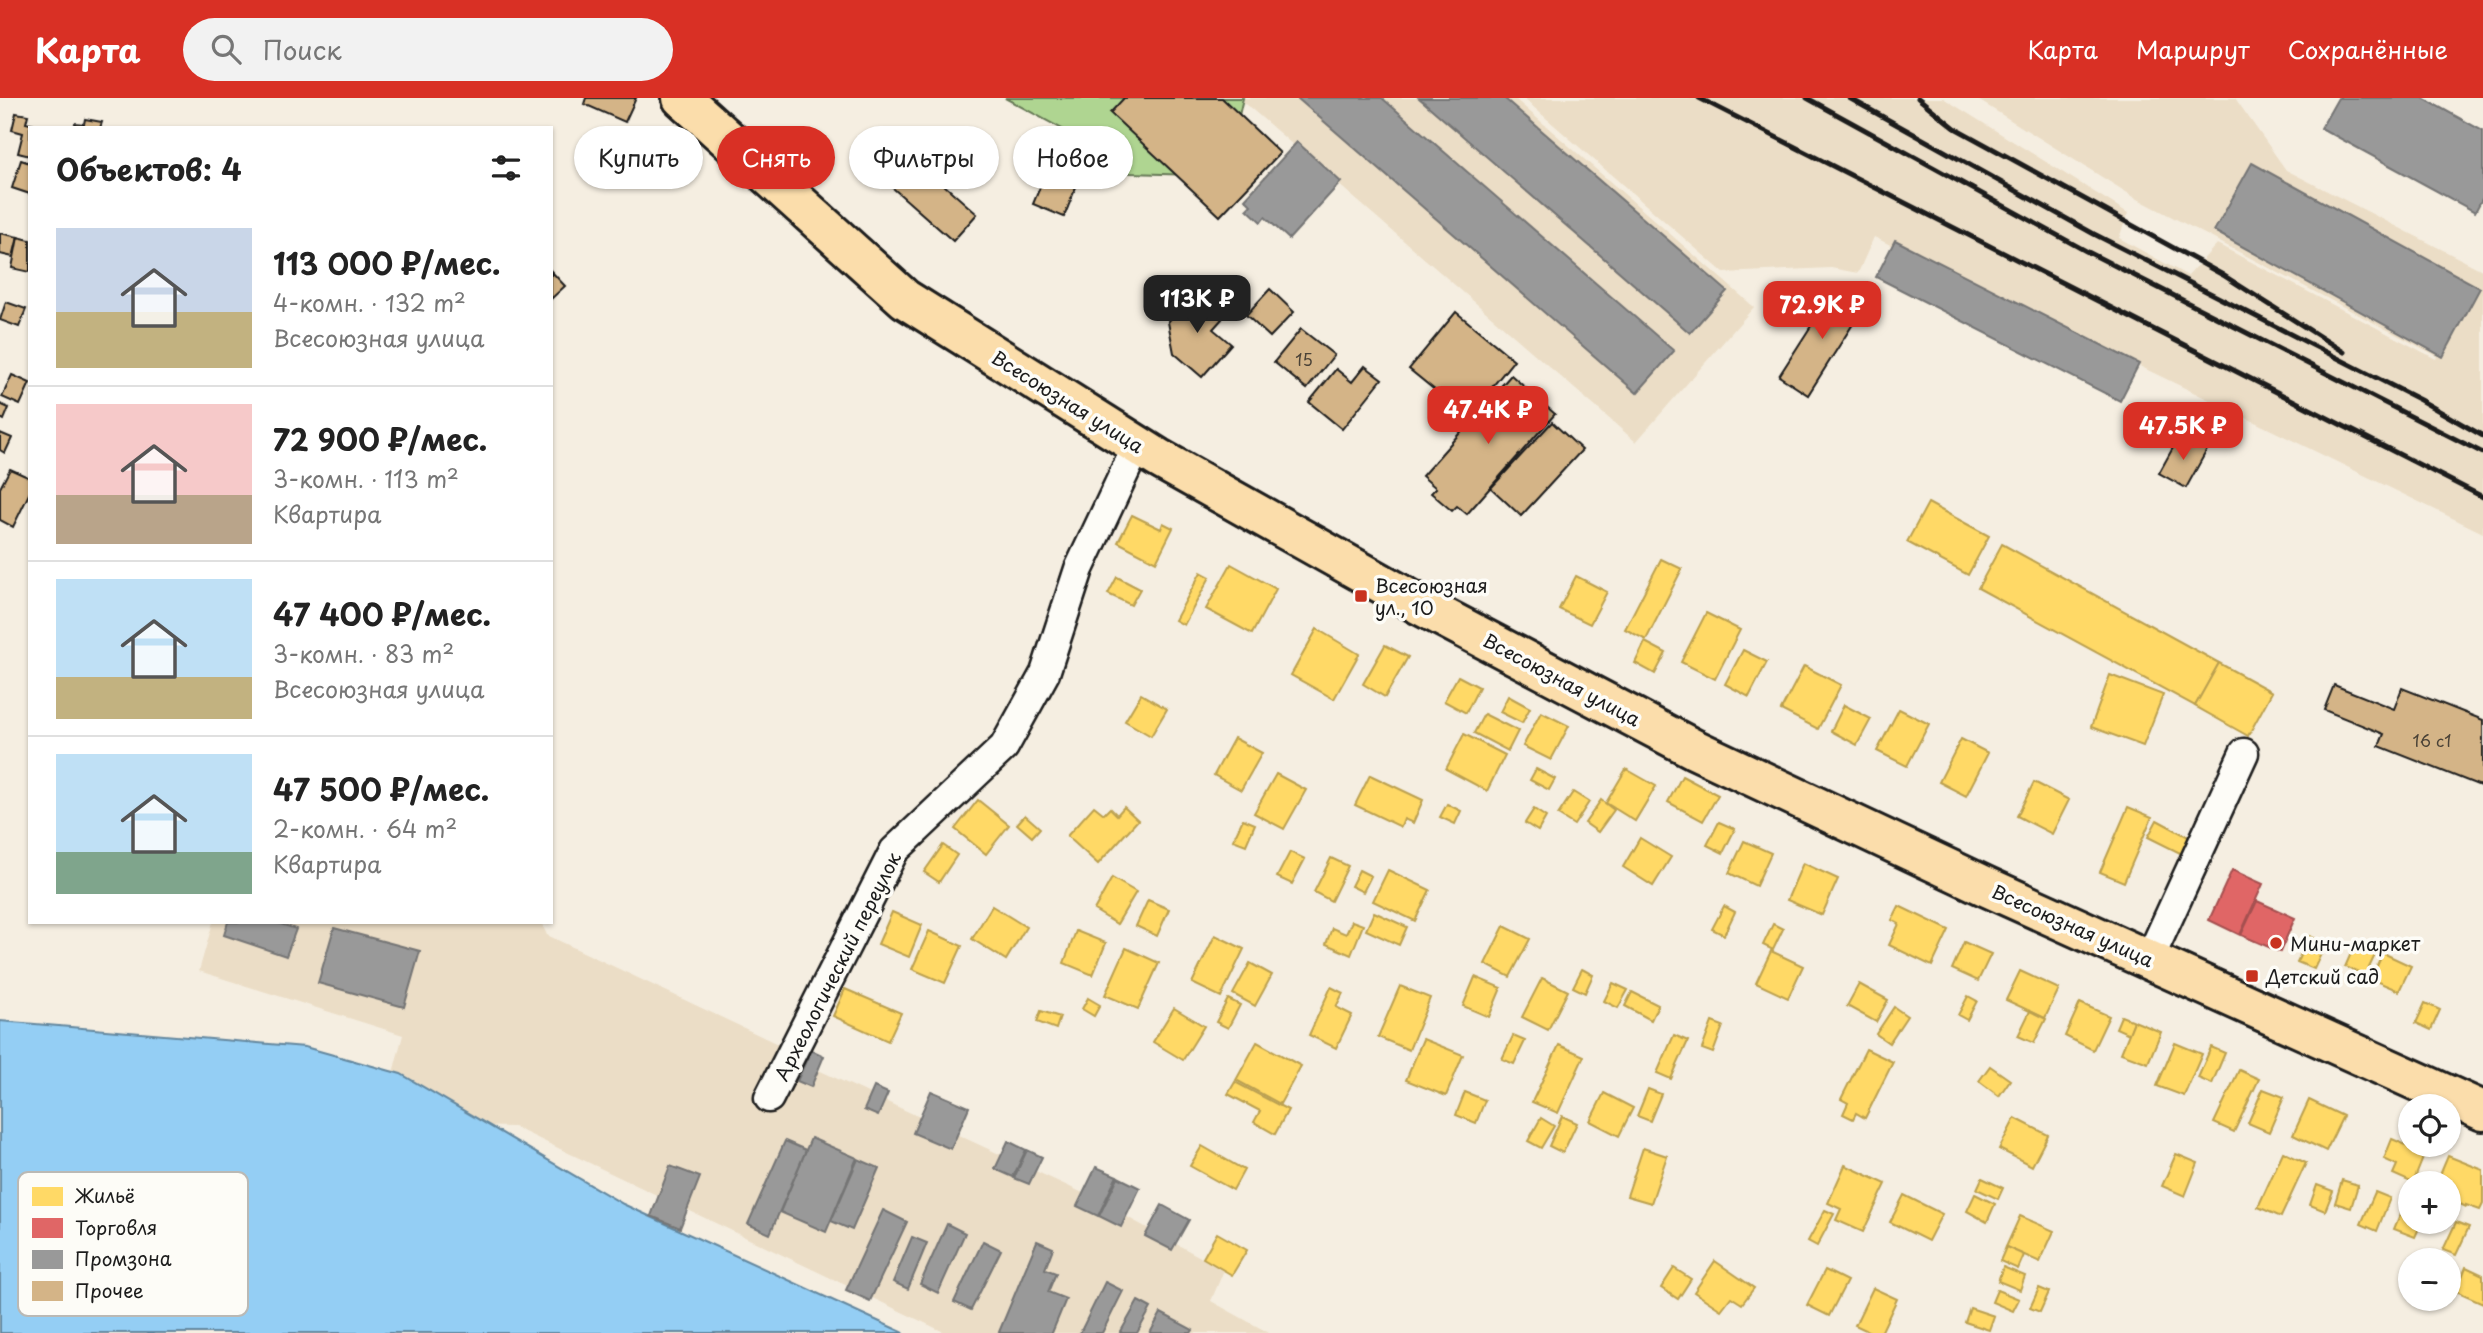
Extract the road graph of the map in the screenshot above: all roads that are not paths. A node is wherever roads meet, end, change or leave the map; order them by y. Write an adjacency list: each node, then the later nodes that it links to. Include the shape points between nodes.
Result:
1 (682, 98): 2 (highway, Всесоюзная улица, via 905,299)
2 (1138, 446): 4 (highway, Всесоюзная улица, via 1420,605 1694,748); 5 (street, Археологический переулок, via 1079,569 1045,673 1004,747 894,851)
3 (2244, 753): 4 (street)
4 (2149, 960): 6 (highway, Всесоюзная улица)
5 (769, 1098)
6 (2483, 1111)

